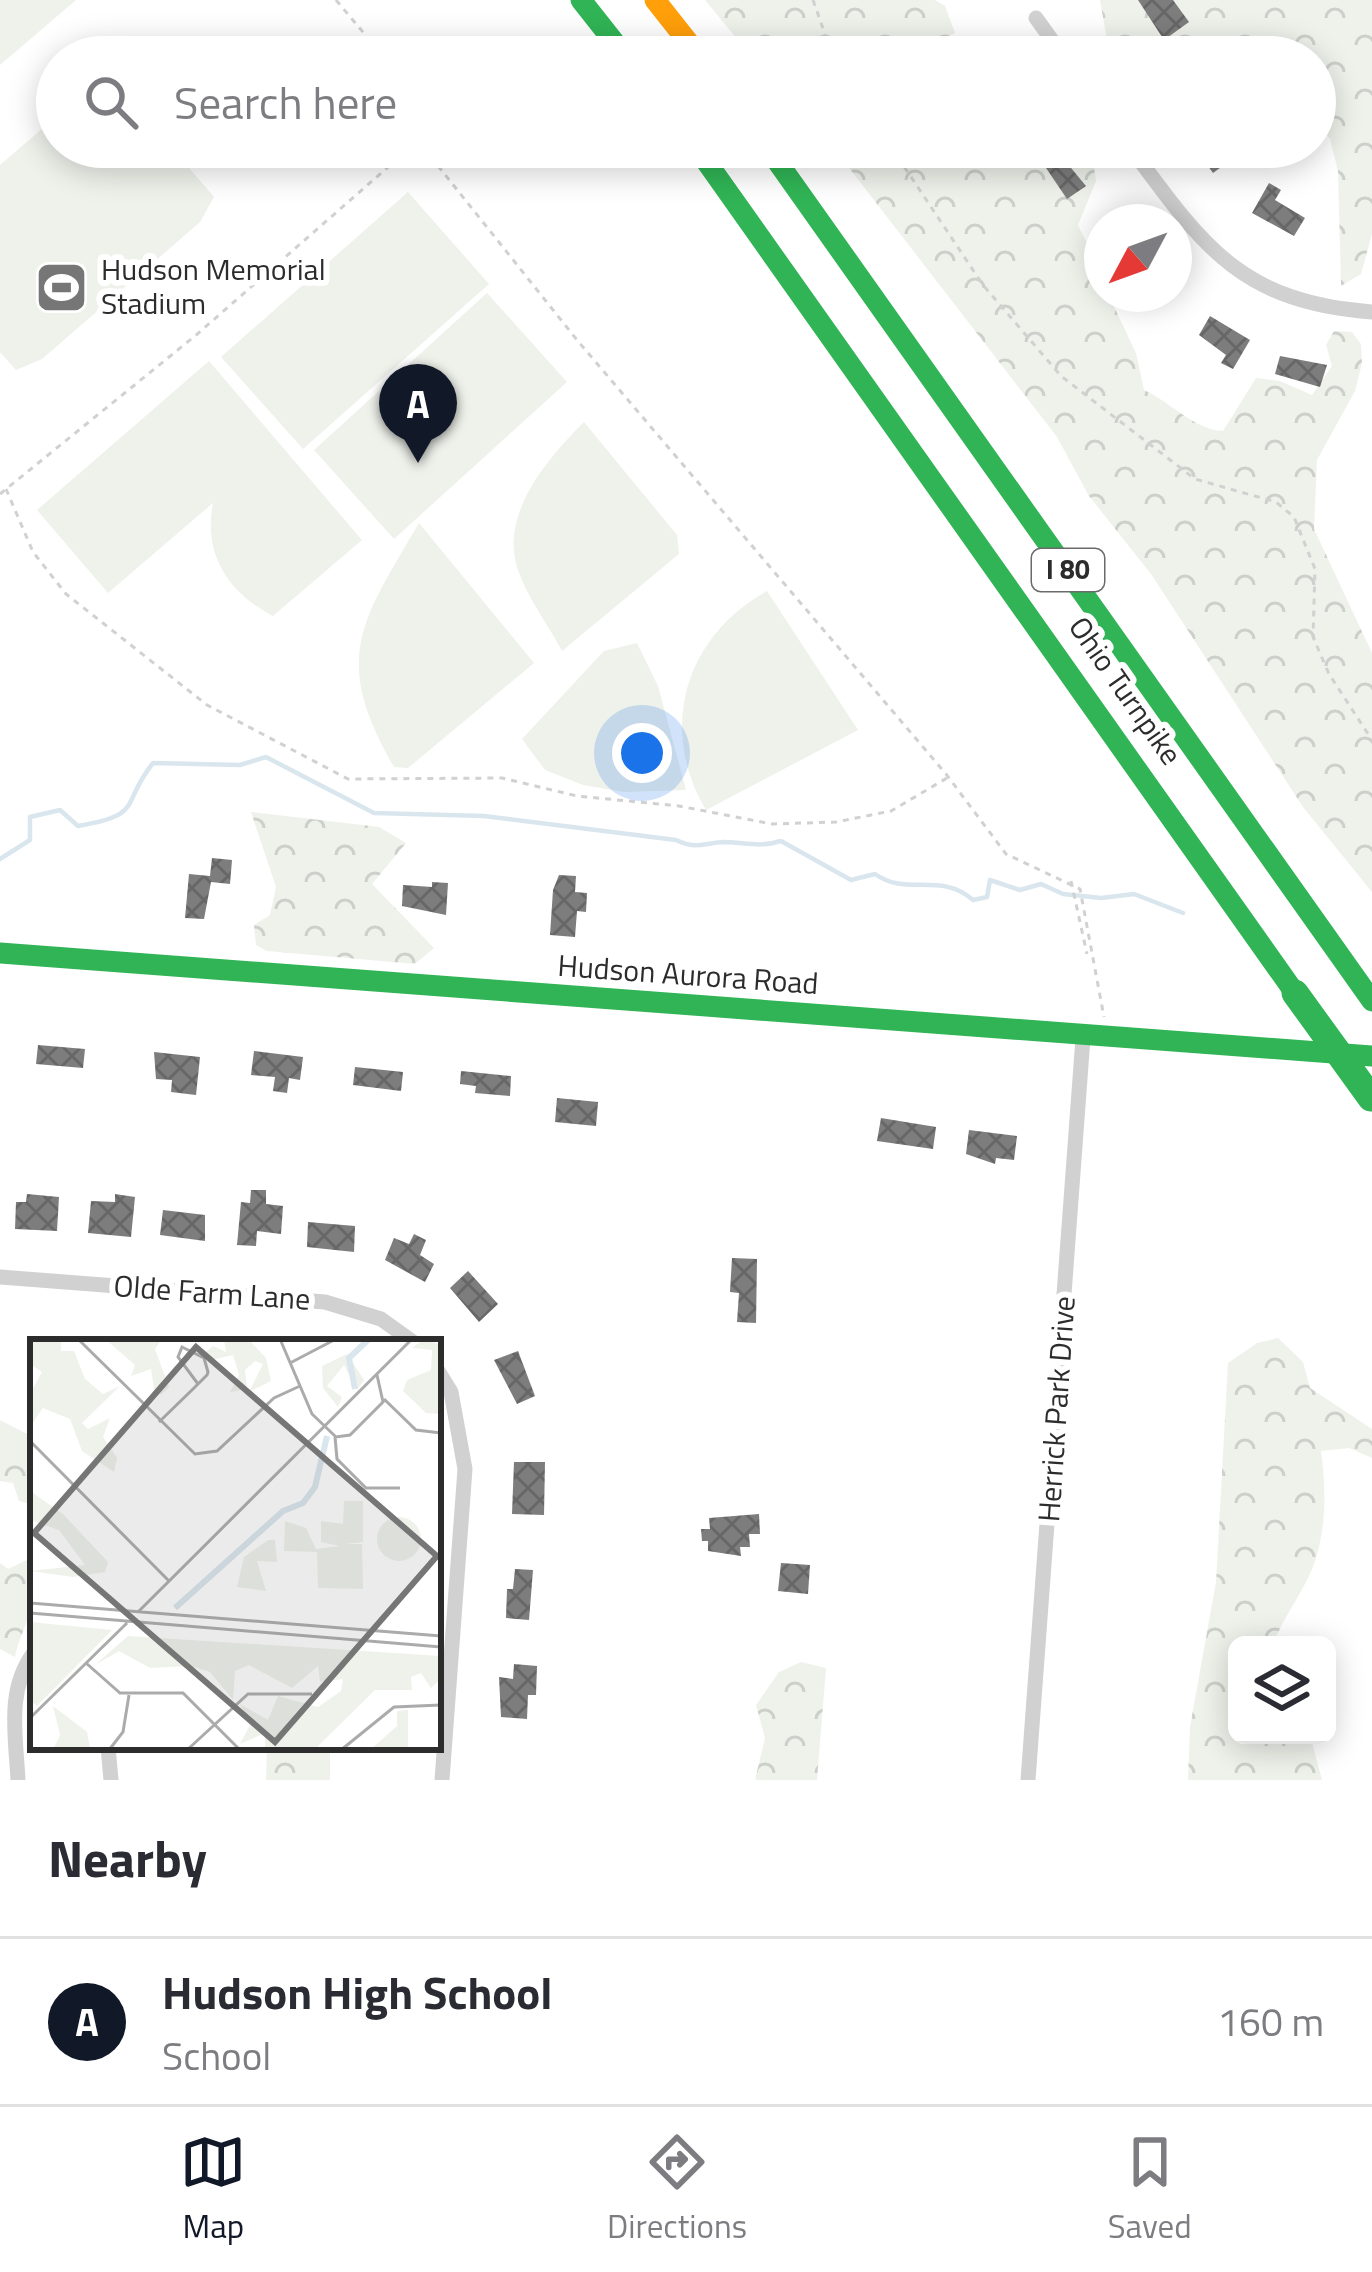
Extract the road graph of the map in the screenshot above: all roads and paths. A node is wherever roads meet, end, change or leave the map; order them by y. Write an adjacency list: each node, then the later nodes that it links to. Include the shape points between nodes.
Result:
1 (336, 0): 6 (path)
2 (580, 0): 7 (main road)
3 (655, 0): 8 (main road)
4 (813, 0): 9 (path)
5 (1036, 18): 10 (street)
6 (366, 36)
7 (609, 36)
8 (683, 36)
9 (826, 36)
10 (1049, 36)
11 (386, 168): 18 (path)
12 (438, 168): 21 (path)
13 (712, 168): 28 (main road, Ohio Turnpike / I 80, bridge)
14 (781, 168): 25 (main road, Ohio Turnpike / I 80)
15 (905, 168): 20 (path, via 983,285 1073,387 1195,479 1276,502 1294,517 1316,569 1313,637)
16 (1146, 168): 17 (street, via 1203,244 1244,278 1292,300)
17 (1372, 312)
18 (5, 489): 19 (path); 21 (path, via 33,552 66,594 207,705 348,779 502,778 772,824 891,811)
19 (0, 494)
20 (1372, 740)
21 (949, 778): 22 (path, via 1006,854)
22 (1071, 881): 24 (path); 24 (path, via 1085,900)
23 (0, 953): 26 (main road, Hudson Aurora Road)
24 (1089, 961): 26 (path)
25 (1370, 997)
26 (1093, 1030): 27 (main road, Hudson Aurora Road); 38 (street, Herrick Park Drive)
27 (1372, 1056)
28 (1372, 1098)
29 (0, 1277): 30 (street, Olde Farm Lane, via 325,1302 381,1318)
30 (409, 1339)
31 (441, 1375): 32 (street, via 465,1469)
32 (444, 1658): 37 (street)
33 (30, 1659): 35 (street, via 14,1707)
34 (108, 1750): 36 (street)
35 (18, 1780)
36 (111, 1780)
37 (442, 1780)
38 (1028, 1780)

